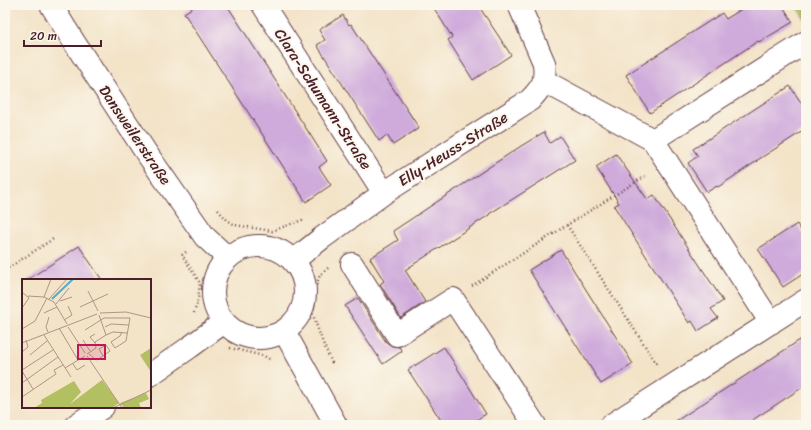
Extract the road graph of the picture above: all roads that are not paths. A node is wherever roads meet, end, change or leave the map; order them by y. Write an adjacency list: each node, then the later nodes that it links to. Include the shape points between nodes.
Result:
1 (51, 5): 8 (street, Dansweilerstraße, via 145,151 205,237)
2 (263, 5): 7 (street, Clara-Schumann-Straße)
3 (519, 5): 5 (street, via 544,63)
4 (806, 42): 6 (street)
5 (544, 81): 6 (street); 7 (street, Elly-Heuss-Straße, via 530,100)
6 (653, 140): 13 (street)
7 (384, 193): 9 (street, Elly-Heuss-Straße)
8 (228, 258): 9 (street, via 253,247 268,247); 12 (street, via 219,270 213,296 216,310)
9 (293, 261): 14 (street, via 304,285 304,298 301,311)
10 (352, 264): 19 (street, via 397,335 453,299)
11 (806, 300): 13 (street)
12 (224, 322): 14 (street, via 246,336 259,338); 15 (street)
13 (771, 323): 20 (street)
14 (284, 331): 18 (street)
15 (151, 374)
16 (102, 408): 17 (street)
17 (76, 425)
18 (336, 425)
19 (535, 425)
20 (611, 425)

